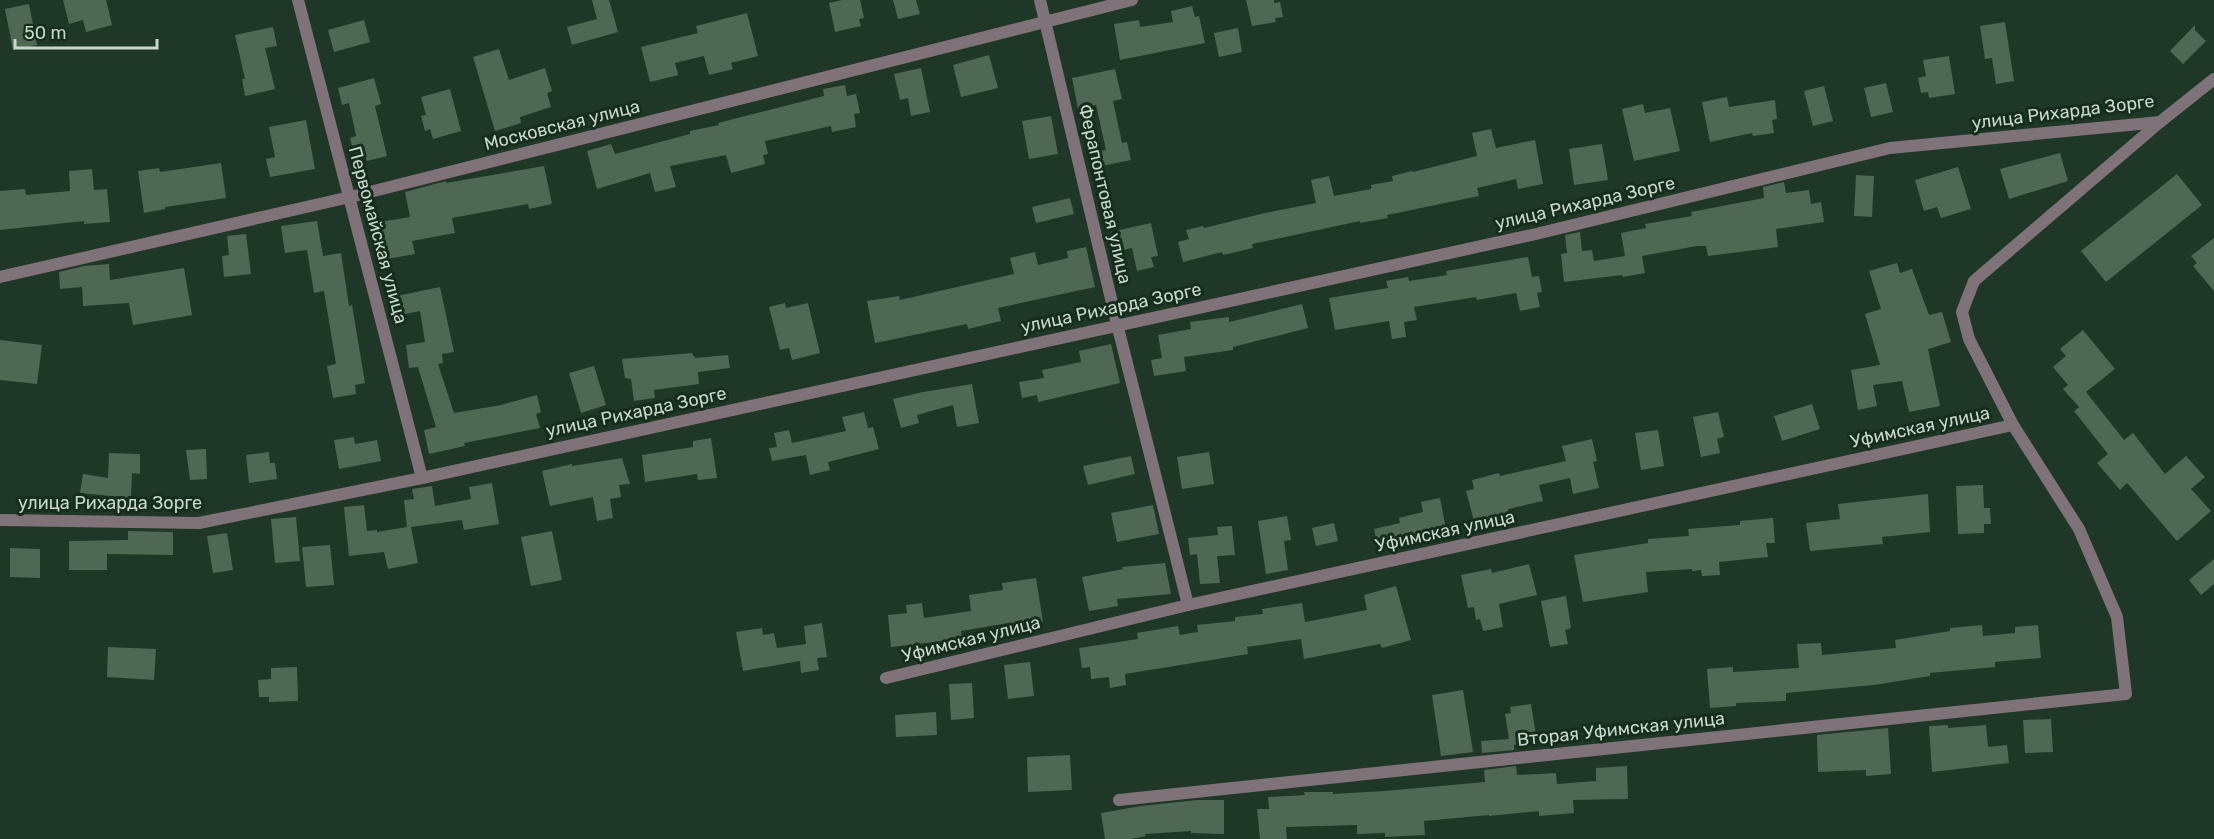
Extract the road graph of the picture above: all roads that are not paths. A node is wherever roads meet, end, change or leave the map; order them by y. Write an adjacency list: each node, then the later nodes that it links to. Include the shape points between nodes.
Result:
1 (298, 0): 7 (street, Первомайская улица)
2 (1040, 0): 4 (street, Ферапонтовая улица)
3 (1132, 0): 4 (street, Московская улица)
4 (1046, 21): 7 (street, Московская улица); 9 (street, Ферапонтовая улица)
5 (2214, 79): 6 (street, улица Рихарда Зорге)
6 (2160, 122): 9 (street, улица Рихарда Зорге, via 1890,148 1536,234); 10 (street, via 1974,281 1962,312 1969,339)
7 (350, 197): 8 (street, Московская улица); 11 (street, Первомайская улица)
8 (0, 277)
9 (1118, 324): 11 (street, улица Рихарда Зорге); 13 (street, Ферапонтовая улица)
10 (2013, 425): 13 (street, Уфимская улица); 15 (street, Вторая Уфимская улица, via 2079,529 2117,617 2126,694)
11 (422, 478): 12 (street, улица Рихарда Зорге, via 199,523)
12 (0, 520)
13 (1188, 605): 14 (street, Уфимская улица)
14 (886, 678)
15 (1119, 800)

